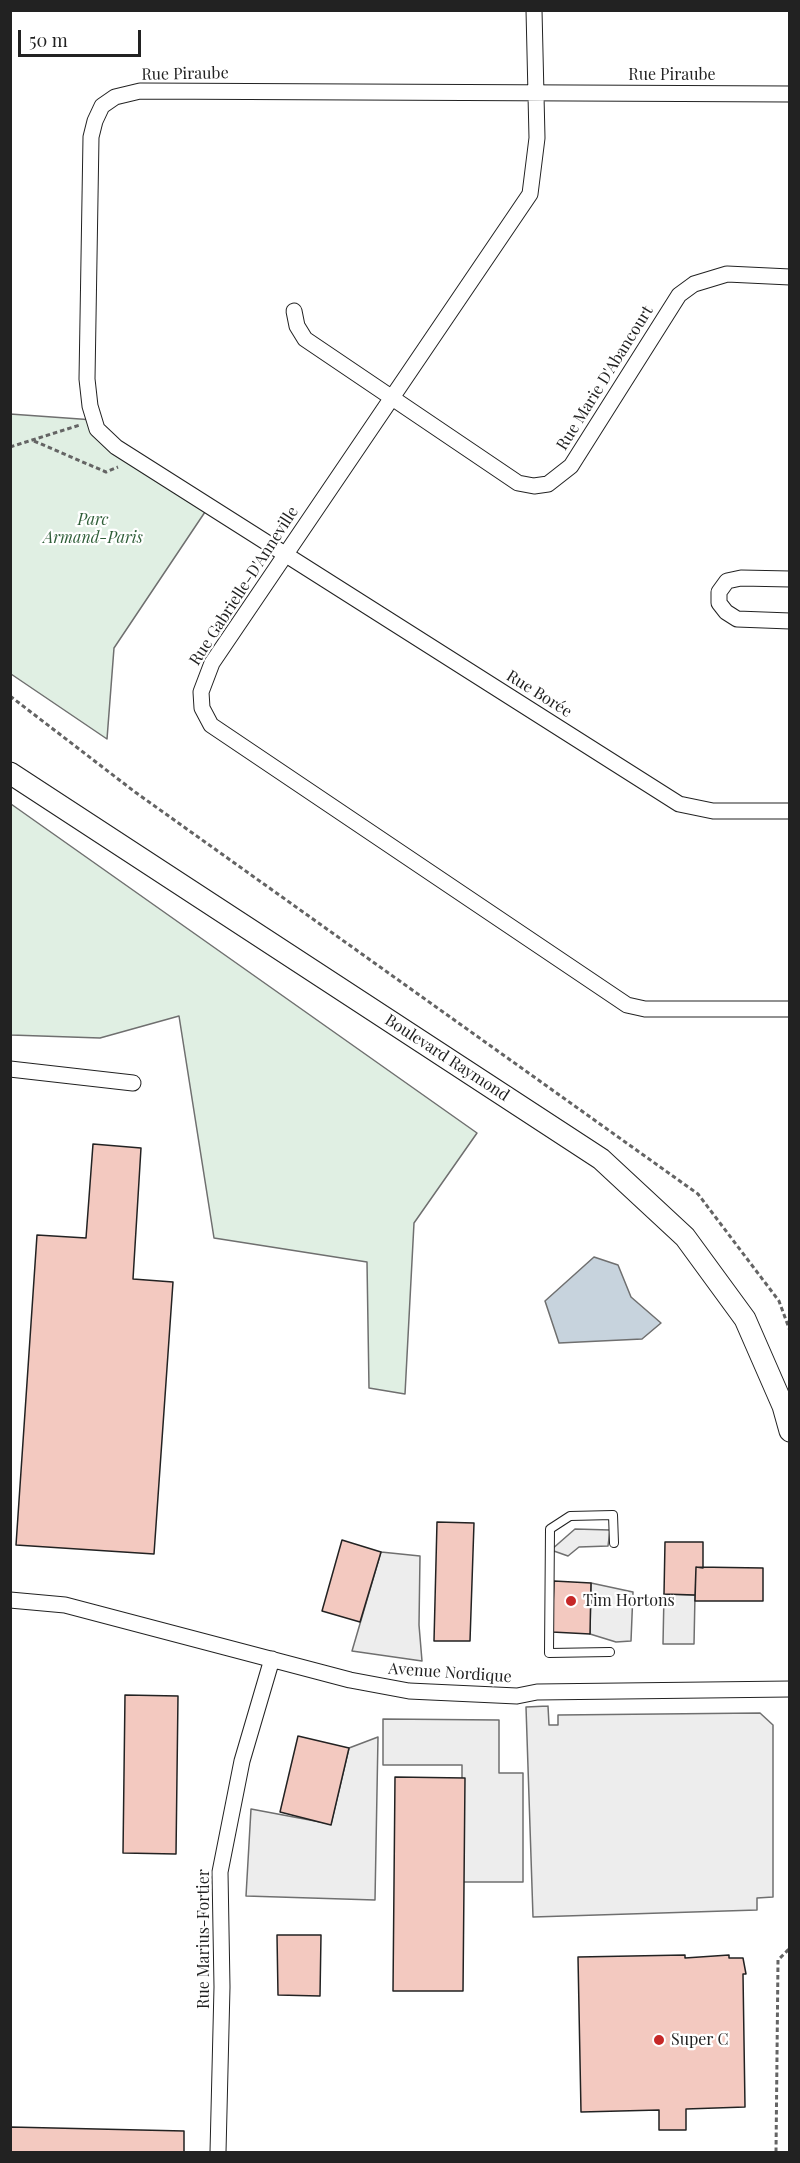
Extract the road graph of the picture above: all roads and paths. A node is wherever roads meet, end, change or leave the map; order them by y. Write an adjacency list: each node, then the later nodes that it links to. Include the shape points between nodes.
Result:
1 (534, 10): 2 (street, Rue Gabrielle-D'Anneville)
2 (536, 93): 3 (street, Rue Piraube); 6 (street, Rue Gabrielle-D'Anneville, via 537,138 530,194); 7 (street, Rue Piraube, via 140,91 115,97 102,106 91,148 87,379)
3 (789, 94)
4 (789, 277): 6 (street, Rue Marie D'Abancourt, via 727,274 694,284 679,295 571,466 548,484 518,483)
5 (294, 311): 6 (street, Rue Marie D'Abancourt, via 305,339)
6 (392, 398): 11 (street, Rue Gabrielle-D'Anneville)
7 (94, 420): 8 (path); 10 (street, Rue Piraube, via 97,429 116,447)
8 (34, 441): 9 (path); 10 (path, via 106,472)
9 (10, 447)
10 (136, 459): 11 (street, Rue Piraube)
11 (285, 554): 16 (street, Rue Borée, via 679,804 713,811); 17 (street, Rue Gabrielle-D'Anneville, via 204,679 202,708 211,725 627,1005 645,1009)
12 (789, 579): 13 (street, via 727,581 719,592 719,603 737,619)
13 (789, 621)
14 (10, 696): 20 (path, via 135,792 698,1194 779,1300)
15 (10, 773): 21 (street, Boulevard Raymond, via 601,1159 685,1236 745,1319 783,1406)
16 (789, 811)
17 (789, 1009)
18 (10, 1070): 19 (street)
19 (133, 1083)
20 (789, 1331)
21 (789, 1431)
22 (614, 1543): 24 (lane, via 613,1515 570,1516 550,1529 549,1653)
23 (10, 1600): 25 (street, Avenue Nordique, via 65,1605)
24 (610, 1652)
25 (272, 1659): 26 (street, Avenue Nordique, via 409,1691 517,1696 537,1692); 28 (street, Rue Marius-Fortier, via 242,1761 220,1872)
26 (789, 1689)
27 (789, 1948): 29 (path, via 778,1960)
28 (218, 2152)
29 (777, 2152)

